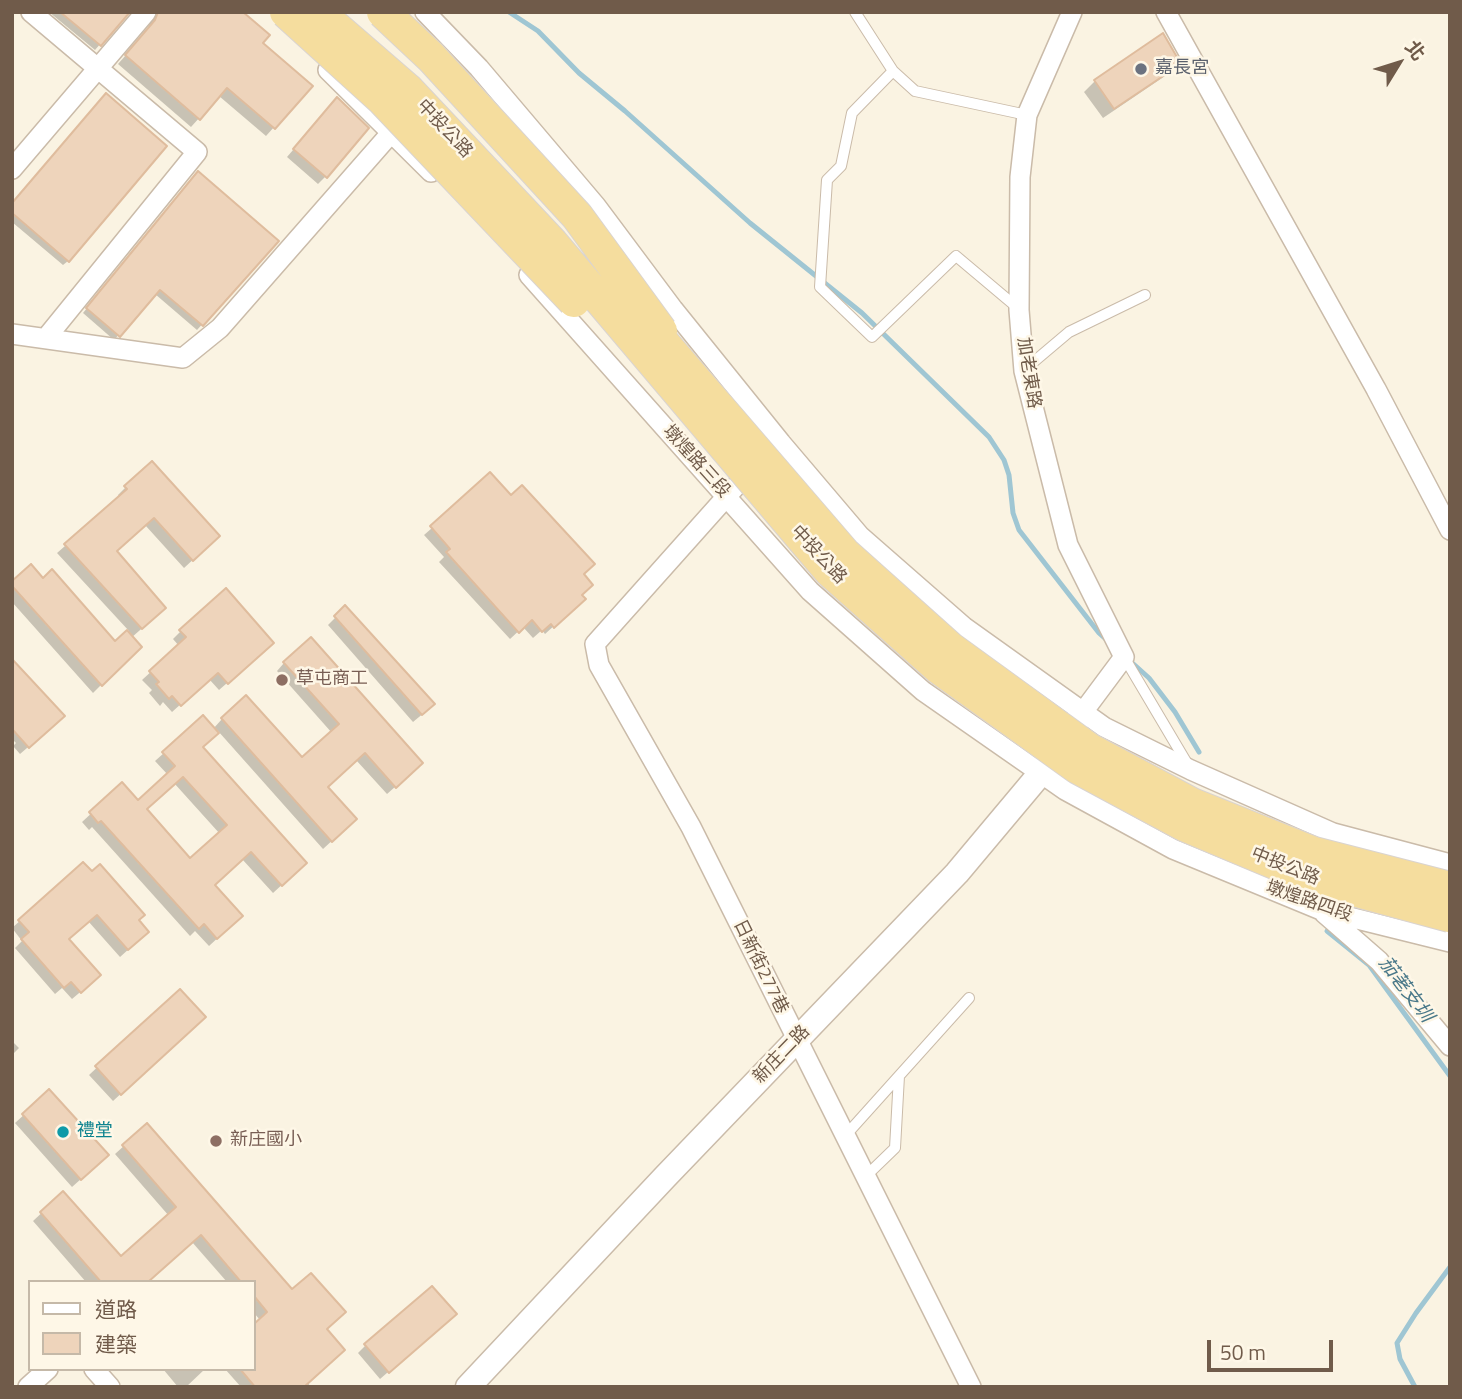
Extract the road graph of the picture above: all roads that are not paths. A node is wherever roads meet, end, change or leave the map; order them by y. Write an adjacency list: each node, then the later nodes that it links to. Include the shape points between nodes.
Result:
1 (32, 12): 12 (street)
2 (146, 12): 12 (street)
3 (270, 12): 15 (street, 墩煌路三段)
4 (286, 12): 24 (main road, bridge, via 383,100 608,337)
5 (318, 12): 24 (main road, 中投公路, bridge, via 407,89)
6 (350, 12): 24 (main road, 中投公路, bridge, via 421,76 564,231)
7 (383, 12): 24 (main road, bridge, via 431,57 577,216)
8 (425, 12): 16 (street, via 480,68)
9 (855, 12): 13 (lane)
10 (1072, 12): 14 (street, 加老東路)
11 (1166, 12): 27 (street)
12 (97, 69): 17 (street); 22 (street, via 197,152)
13 (893, 71): 14 (lane, via 915,91); 20 (lane, via 852,113 841,166 827,180 820,287 872,337 957,257)
14 (1027, 116): 20 (street, 加老東路, via 1020,177)
15 (391, 133): 18 (street, 墩煌路三段); 22 (street, via 220,328 183,358)
16 (561, 165): 18 (street); 25 (street)
17 (12, 169)
18 (490, 231): 26 (street, 墩煌路三段)
19 (1145, 295): 23 (lane, via 1069,332)
20 (1019, 310): 23 (street, 加老東路)
21 (12, 334): 22 (street)
22 (46, 338)
23 (1024, 370): 28 (street, 加老東路, via 1068,545)
24 (695, 396): 35 (main road, 中投公路, bridge, via 845,554 950,648 1089,749 1192,804 1314,853); 37 (main road, 中投公路, bridge, via 829,570 939,668 1078,768 1184,825 1313,880)
25 (781, 443): 26 (street); 29 (street, via 860,536 964,627)
26 (727, 495): 31 (street, 墩煌路三段, via 810,591 923,691); 40 (street, 日新街277巷, via 595,644 599,665 691,827)
27 (1450, 530)
28 (1124, 657): 29 (street); 30 (lane)
29 (1083, 712): 30 (street); 31 (street, 新庄二路)
30 (1191, 770): 32 (street)
31 (1040, 774): 33 (street, 墩煌路三段); 40 (street, 新庄二路, via 957,873)
32 (1219, 782): 34 (street, via 1333,833); 36 (street, via 1290,882)
33 (1173, 849): 36 (street, 墩煌路四段)
34 (1450, 864)
35 (1450, 888)
36 (1321, 909): 38 (street, 墩煌路四段); 41 (street, via 1379,961)
37 (1450, 916)
38 (1450, 942)
39 (969, 998): 42 (lane)
40 (796, 1041): 43 (street, 日新街277巷); 49 (street, 新庄二路)
41 (1450, 1046)
42 (898, 1076): 43 (lane); 44 (lane, via 895,1148)
43 (844, 1137): 44 (street, 日新街277巷)
44 (865, 1177): 50 (street, 日新街277巷)
45 (46, 1371): 47 (street)
46 (96, 1371): 48 (street)
47 (28, 1387)
48 (110, 1387)
49 (468, 1387)
50 (971, 1387)

